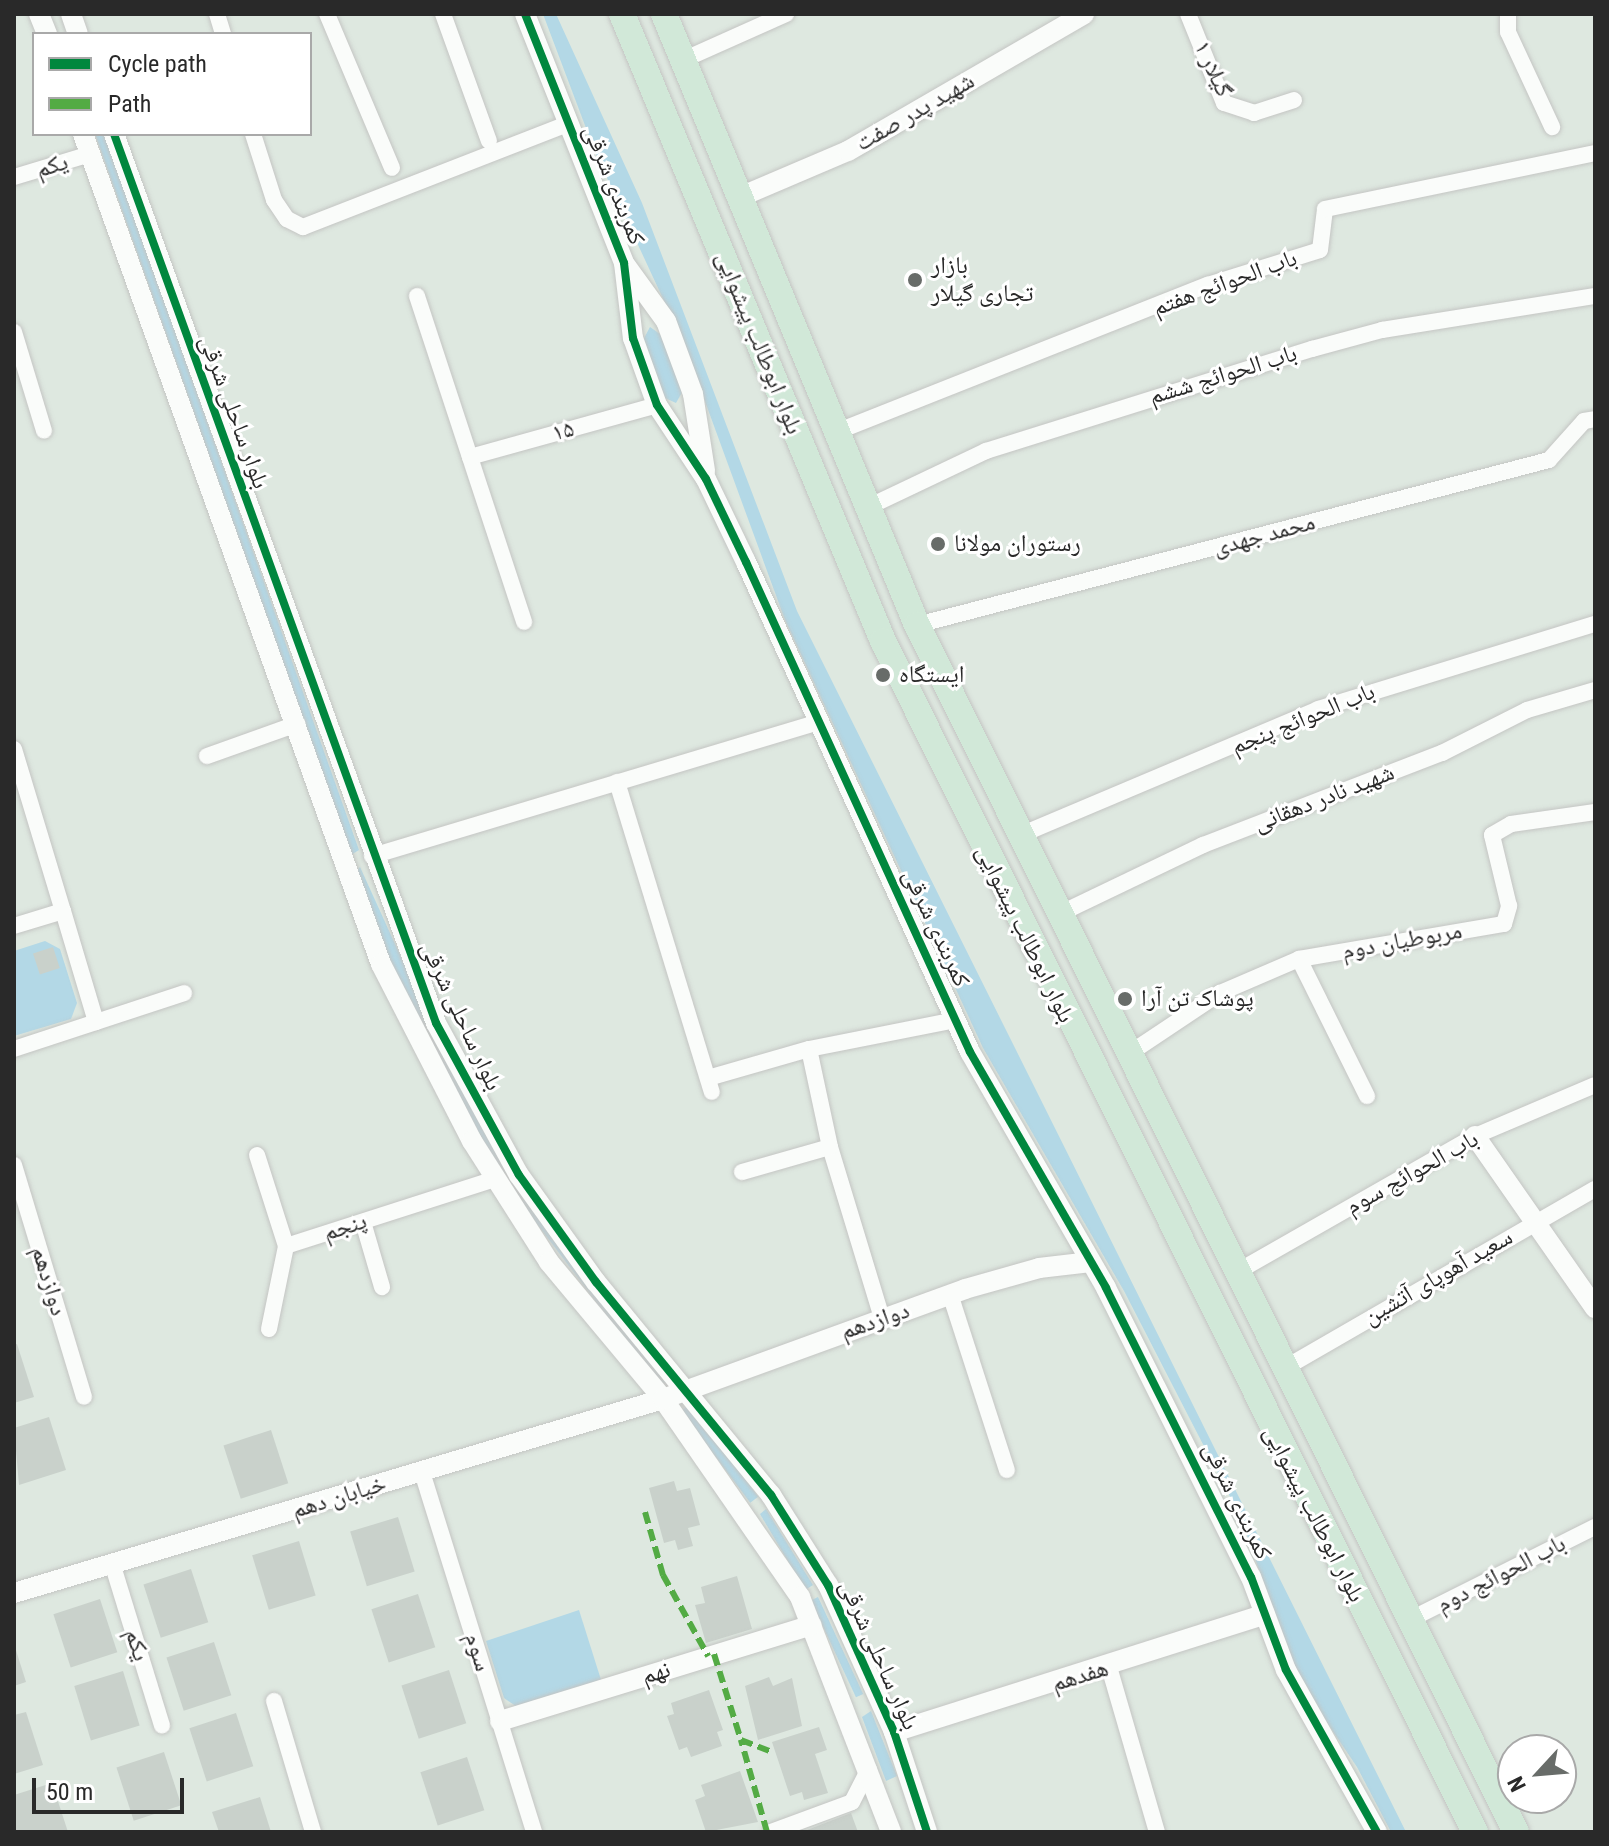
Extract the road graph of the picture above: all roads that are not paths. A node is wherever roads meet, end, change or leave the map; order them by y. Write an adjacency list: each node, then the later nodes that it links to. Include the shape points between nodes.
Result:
1 (327, 14): 20 (street)
2 (443, 14): 17 (street)
3 (525, 14): 12 (street, کمربندی شرقی)
4 (622, 14): 88 (highway, بلوار ابوطالب پیشوایی, via 883,641)
5 (664, 14): 10 (highway, بلوار ابوطالب پیشوایی)
6 (786, 14): 10 (street)
7 (1084, 14): 22 (street, شهید پدر صفت, via 848,151)
8 (1188, 14): 11 (street, گیلار ۱, via 1224,103 1254,113)
9 (1508, 14): 13 (street, via 1508,32)
10 (683, 60): 22 (highway, بلوار ابوطالب پیشوایی)
11 (1294, 100)
12 (567, 124): 16 (street, via 303,227 287,219 274,200); 23 (street, کمربندی شرقی)
13 (1552, 127)
14 (84, 136): 19 (street, بلوار ساحلی شرقی)
15 (115, 136): 45 (street, بلوار ساحلی شرقی)
16 (254, 136)
17 (489, 141)
18 (1595, 153): 30 (street, باب الحوائج هفتم, via 1325,209 1320,250 1208,285)
19 (90, 154): 21 (street, یکم); 39 (street, بلوار ساحلی شرقی)
20 (392, 168)
21 (14, 177)
22 (740, 197): 30 (highway, بلوار ابوطالب پیشوایی)
23 (624, 263): 27 (street, کمربندی شرقی, via 633,338); 32 (street, کمربندی شرقی, via 666,321 693,394)
24 (417, 296): 31 (street)
25 (1595, 296): 33 (street, باب الحوائج ششم, via 1382,330 1312,349 986,451)
26 (14, 332): 29 (street)
27 (657, 405): 31 (street, ۱۵); 32 (street, کمربندی شرقی)
28 (1595, 419): 36 (street, محمد جهدی, via 1584,421 1549,460)
29 (44, 431)
30 (836, 432): 33 (highway, بلوار ابوطالب پیشوایی)
31 (470, 457): 34 (street)
32 (706, 479): 38 (street, کمربندی شرقی)
33 (866, 508): 36 (highway, بلوار ابوطالب پیشوایی)
34 (524, 622)
35 (1595, 624): 44 (street, باب الحوائج پنجم, via 1318,709)
36 (917, 625): 44 (highway, بلوار ابوطالب پیشوایی)
37 (1595, 690): 48 (street, شهید نادر دهقانی, via 1527,710 1442,753 1203,845)
38 (818, 722): 42 (street); 52 (street, کمربندی شرقی)
39 (297, 724): 41 (street); 46 (street, بلوار ساحلی شرقی)
40 (14, 749): 47 (street)
41 (207, 756)
42 (617, 782): 45 (street); 55 (street, via 710,1085)
43 (1595, 812): 50 (street, مربوطیان دوم, via 1511,824 1492,835 1509,906 1504,924)
44 (1018, 836): 48 (highway, بلوار ابوطالب پیشوایی)
45 (372, 856): 46 (street); 77 (street, بلوار ساحلی شرقی, via 436,1023 519,1175 596,1282)
46 (346, 866): 64 (street, بلوار ساحلی شرقی, via 381,964)
47 (63, 911): 49 (street); 53 (street)
48 (1057, 915): 56 (highway, بلوار ابوطالب پیشوایی)
49 (14, 926)
50 (1299, 959): 56 (street, مربوطیان دوم, via 1220,993); 58 (street)
51 (184, 993): 53 (street)
52 (956, 1020): 55 (street); 69 (street, کمربندی شرقی)
53 (96, 1022): 54 (street)
54 (14, 1049)
55 (809, 1049): 60 (street)
56 (1127, 1055): 70 (highway, بلوار ابوطالب پیشوایی)
57 (1595, 1085): 59 (street, باب الحوائج سوم)
58 (1367, 1096)
59 (1475, 1136): 67 (street); 70 (street, باب الحوائج سوم)
60 (830, 1147): 63 (street); 74 (street)
61 (257, 1155): 68 (street)
62 (14, 1165): 78 (street, دوازدهم)
63 (742, 1172)
64 (495, 1179): 66 (street, پنجم); 79 (street, بلوار ساحلی شرقی, via 593,1320)
65 (1595, 1189): 67 (street, سعید آهوپای آتشین)
66 (363, 1222): 68 (street, پنجم); 71 (street)
67 (1532, 1222): 73 (street); 76 (street, سعید آهوپای آتشین)
68 (286, 1246): 75 (street)
69 (1091, 1262): 72 (street, دوازدهم, via 1039,1268); 85 (street, کمربندی شرقی, via 1190,1450)
70 (1235, 1273): 76 (highway, بلوار ابوطالب پیشوایی)
71 (382, 1287)
72 (950, 1294): 74 (street, دوازدهم); 80 (street)
73 (1595, 1308)
74 (882, 1318): 77 (street, دوازدهم)
75 (269, 1329)
76 (1283, 1369): 86 (highway, بلوار ابوطالب پیشوایی)
77 (686, 1387): 79 (street, دوازدهم); 93 (street, بلوار ساحلی شرقی, via 771,1495 828,1585)
78 (84, 1397)
79 (663, 1399): 81 (street, خیابان دهم); 87 (street, بلوار ساحلی شرقی, via 749,1516)
80 (1007, 1470)
81 (422, 1472): 83 (street, خیابان دهم); 91 (street, سوم)
82 (1595, 1527): 86 (street, باب الحوائج دوم)
83 (112, 1563): 84 (street, خیابان دهم); 92 (street, یکم)
84 (14, 1593)
85 (1265, 1614): 89 (street, هفدهم); 103 (street, کمربندی شرقی, via 1286,1670)
86 (1407, 1621): 88 (highway); 105 (highway, بلوار ابوطالب پیشوایی)
87 (812, 1625): 91 (street, نهم); 94 (street, بلوار ساحلی شرقی)
88 (1375, 1637): 104 (highway, بلوار ابوطالب پیشوایی)
89 (1109, 1667): 93 (street, هفدهم); 102 (street)
90 (274, 1701): 97 (street)
91 (500, 1721): 98 (street, سوم)
92 (162, 1726)
93 (894, 1732): 101 (street, بلوار ساحلی شرقی)
94 (869, 1769): 95 (street); 96 (street, بلوار ساحلی شرقی)
95 (852, 1802): 96 (street); 99 (street)
96 (884, 1812): 100 (street, بلوار ساحلی شرقی)
97 (313, 1832)
98 (534, 1832)
99 (771, 1832)
100 (891, 1832)
101 (927, 1832)
102 (1157, 1832)
103 (1377, 1832)
104 (1475, 1832)
105 (1516, 1832)

